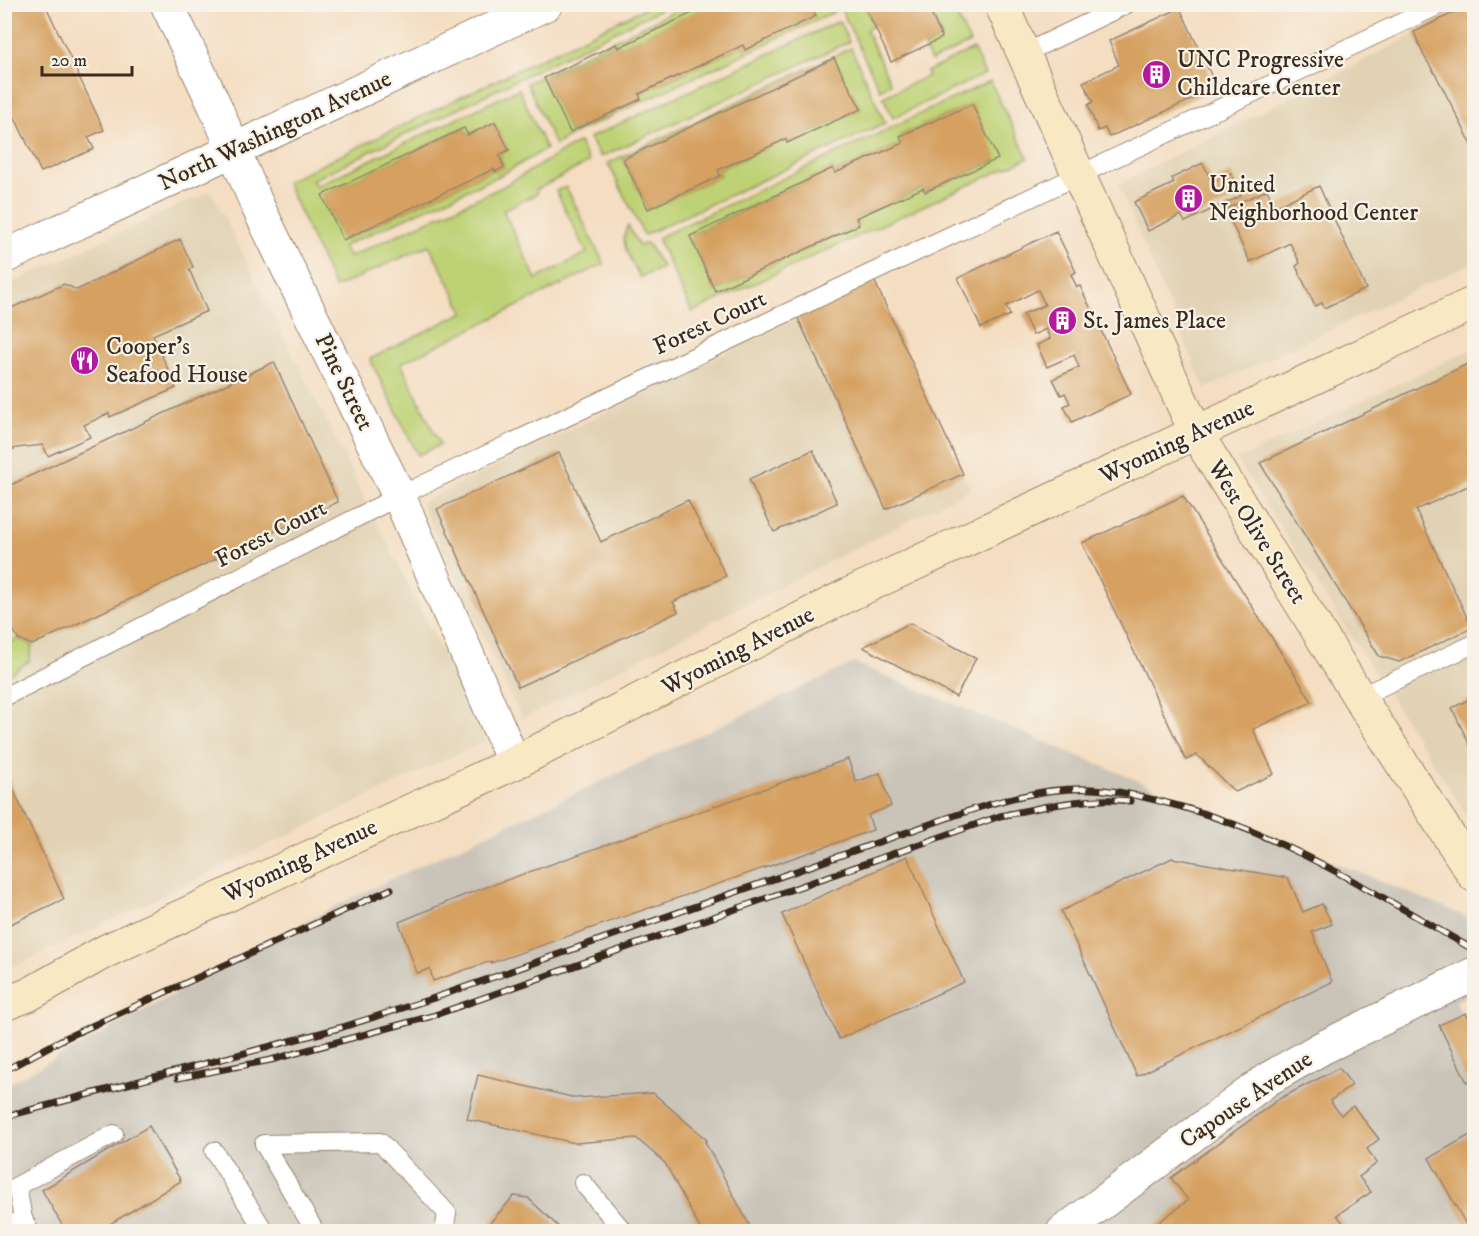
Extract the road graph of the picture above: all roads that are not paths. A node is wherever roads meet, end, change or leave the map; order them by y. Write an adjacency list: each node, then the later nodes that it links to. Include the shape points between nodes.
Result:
1 (167, 4): 7 (street, Pine Street)
2 (546, 4): 7 (street, North Washington Avenue)
3 (1001, 4): 6 (main road, West Olive Street)
4 (1127, 4): 6 (lane)
5 (1441, 4): 8 (lane, Forest Court)
6 (1023, 54): 8 (main road, West Olive Street)
7 (234, 150): 9 (street, North Washington Avenue); 12 (street, Pine Street, via 263,218)
8 (1079, 176): 11 (main road, West Olive Street); 12 (lane, Forest Court)
9 (4, 257)
10 (1474, 303): 11 (main road, Wyoming Avenue)
11 (1196, 433): 15 (main road, West Olive Street); 16 (main road, Wyoming Avenue, via 850,594)
12 (399, 496): 14 (lane, Forest Court); 16 (street, Pine Street)
13 (1474, 644): 15 (lane)
14 (4, 697)
15 (1359, 697): 17 (main road, West Olive Street)
16 (514, 763): 19 (main road, Wyoming Avenue, via 106,951 28,995)
17 (1474, 875)
18 (1463, 979): 29 (street, Capouse Avenue, via 1268,1079)
19 (4, 1004)
20 (114, 1134): 23 (lane, via 17,1186)
21 (214, 1151): 25 (lane)
22 (584, 1183): 28 (lane)
23 (26, 1225): 24 (lane)
24 (4, 1228)
25 (258, 1229)
26 (307, 1232): 27 (lane, via 313,1228 264,1144 381,1142 447,1213)
27 (444, 1232)
28 (624, 1232)
29 (1063, 1232)

